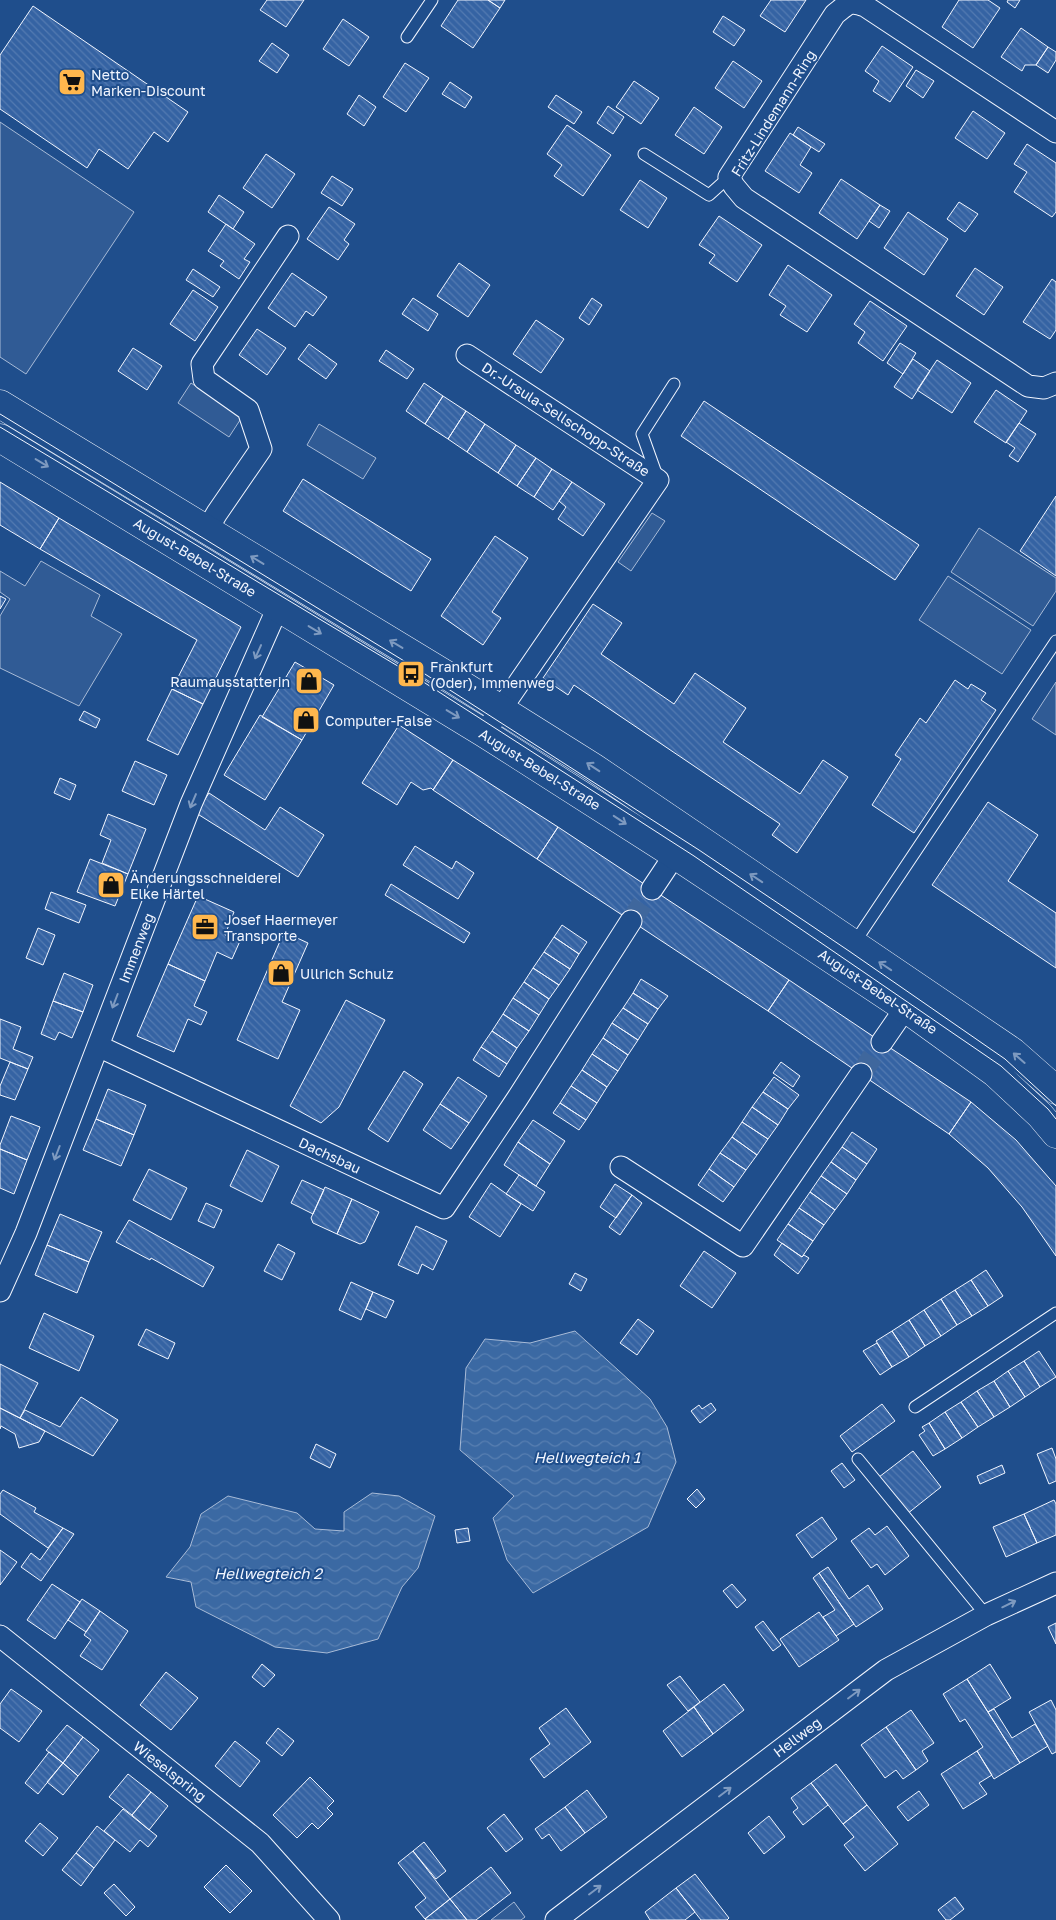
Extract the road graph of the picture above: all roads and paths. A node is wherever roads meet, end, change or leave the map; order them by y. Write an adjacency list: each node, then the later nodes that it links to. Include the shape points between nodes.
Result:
1 (432, 0): 2 (lane)
2 (407, 37)
3 (1056, 132): 5 (street, Fritz-Lindemann-Ring, via 865,6 854,2 835,14)
4 (644, 154): 5 (lane, via 710,195)
5 (729, 177): 8 (street, Fritz-Lindemann-Ring, via 744,198 1028,386 1044,388)
6 (288, 236): 13 (street, via 202,364 204,379 248,410 261,448)
7 (467, 355): 12 (street, Dr.-Ursula-Sellschopp-Straße)
8 (1056, 383)
9 (674, 384): 12 (lane, via 642,434)
10 (0, 404): 13 (street, August-Bebel-Straße)
11 (0, 438): 14 (street, August-Bebel-Straße, one-way to 14)
12 (658, 480): 16 (street, Dr.-Ursula-Sellschopp-Straße)
13 (207, 530): 16 (street, August-Bebel-Straße, one-way to 13)
14 (278, 607): 17 (street, August-Bebel-Straße, one-way to 17); 24 (street, Immenweg, one-way to 24, via 191,804)
15 (1056, 641): 21 (lane)
16 (501, 710): 17 (street, Dr.-Ursula-Sellschopp-Straße); 18 (street, August-Bebel-Straße, one-way to 16, via 593,767)
17 (484, 733): 18 (street, August-Bebel-Straße, one-way to 18)
18 (682, 844): 19 (street); 21 (street, August-Bebel-Straße)
19 (652, 889)
20 (631, 921): 24 (street, Dachsbau, via 444,1208)
21 (847, 954): 22 (street, August-Bebel-Straße)
22 (912, 998): 23 (street); 26 (street, August-Bebel-Straße, one-way to 22, via 1013,1052); 27 (street, August-Bebel-Straße, via 1040,1115)
23 (882, 1042)
24 (98, 1046): 29 (street, Immenweg, one-way to 29, via 26,1234)
25 (861, 1074): 28 (street, via 743,1246)
26 (1056, 1090)
27 (1056, 1134)
28 (621, 1167)
29 (0, 1291)
30 (1056, 1313): 31 (lane)
31 (915, 1407)
32 (858, 1459): 34 (lane)
33 (1056, 1583): 34 (street, Hellweg, one-way to 33)
34 (986, 1615): 37 (street, Hellweg, one-way to 34, via 886,1670)
35 (0, 1636): 36 (street, Wieselspring, via 260,1843)
36 (329, 1920)
37 (556, 1920)

